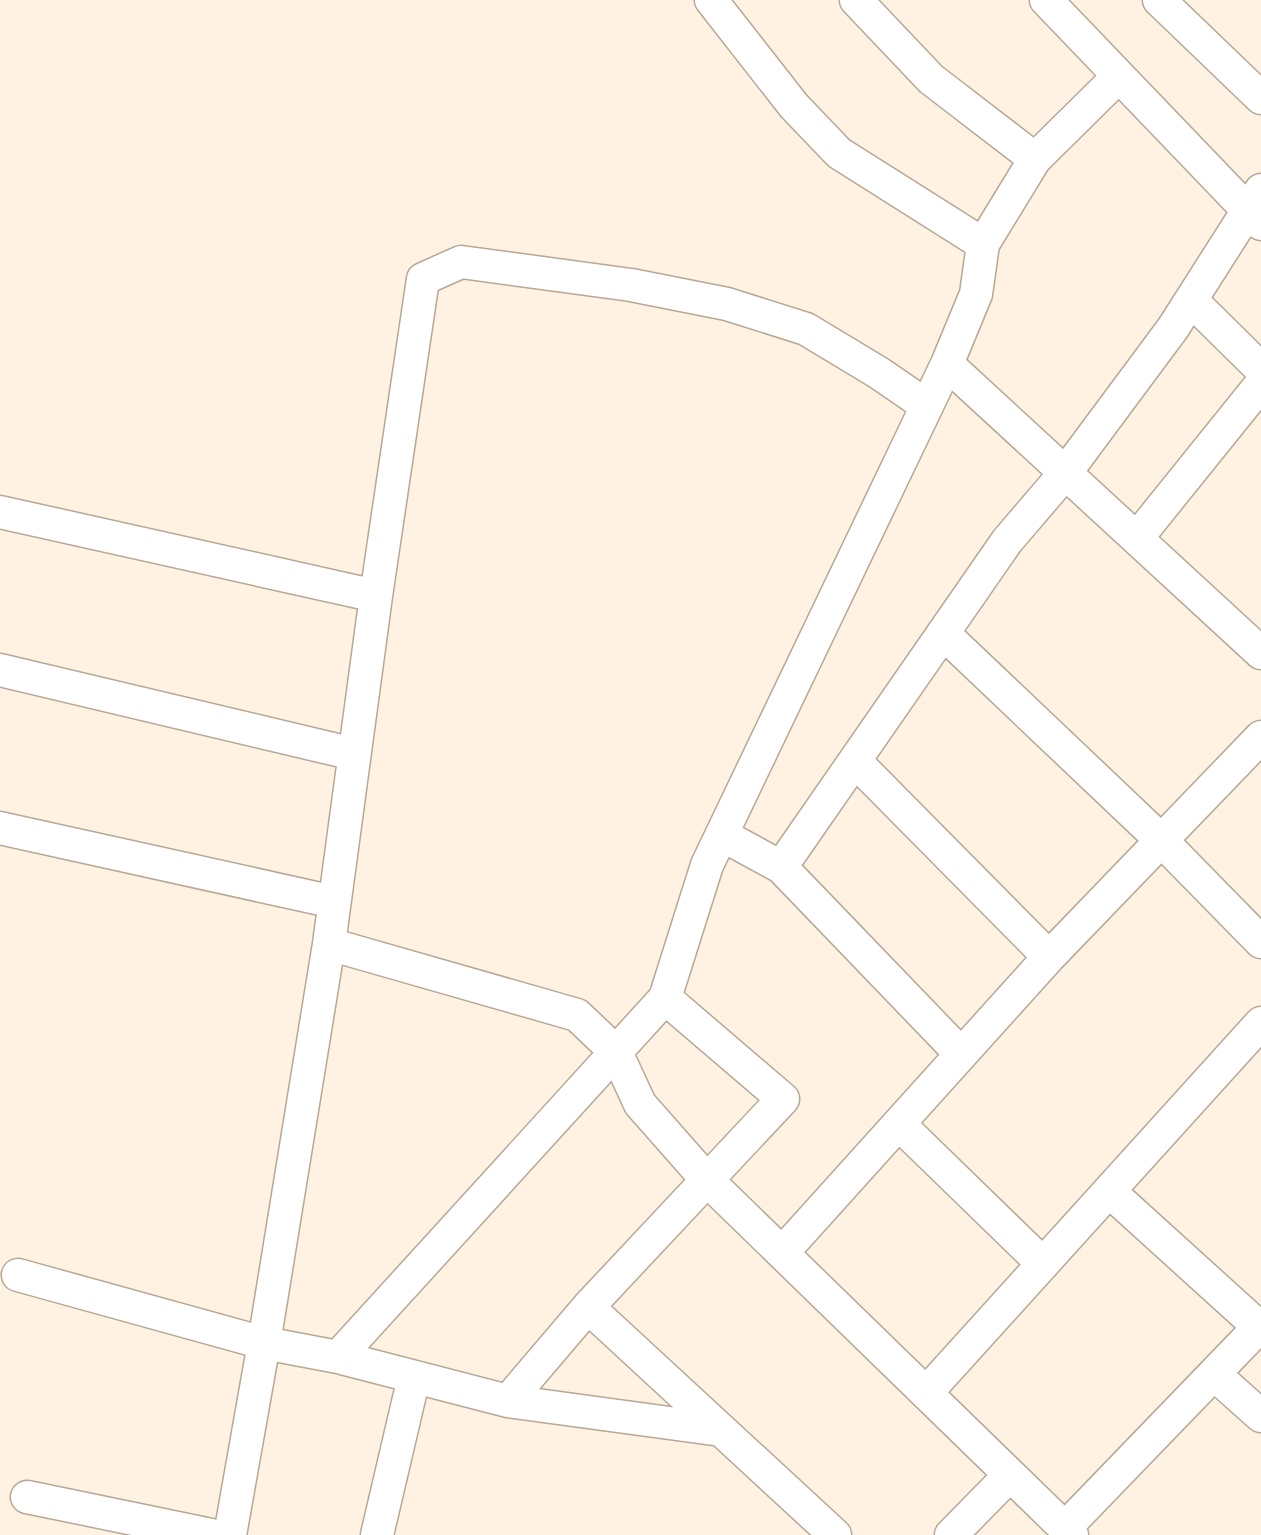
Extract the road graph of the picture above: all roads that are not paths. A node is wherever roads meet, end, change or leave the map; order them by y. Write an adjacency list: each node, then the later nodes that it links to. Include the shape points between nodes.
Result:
1 (711, 0): 9 (street, via 794,106 838,153)
2 (856, 0): 7 (street, via 931,79)
3 (1045, 0): 5 (street)
4 (1159, 0): 6 (street)
5 (1118, 77): 7 (street); 8 (street)
6 (1261, 98)
7 (1035, 159): 9 (street)
8 (1257, 208): 10 (street)
9 (984, 244): 11 (street, via 976,295)
10 (1191, 300): 12 (street); 15 (street)
11 (947, 364): 14 (street); 15 (street)
12 (1261, 369)
13 (1261, 384): 17 (street)
14 (927, 406): 18 (street, via 806,329 727,304 631,285 461,262 423,279); 26 (street)
15 (1066, 472): 17 (street); 19 (street, via 1007,541)
16 (0, 513): 18 (street)
17 (1137, 538): 20 (street)
18 (376, 596): 23 (street)
19 (943, 633): 24 (street); 27 (street)
20 (1261, 653)
21 (0, 670): 23 (street)
22 (1261, 737): 27 (street)
23 (354, 754): 29 (street)
24 (855, 761): 28 (street); 32 (street)
25 (0, 828): 29 (street)
26 (722, 835): 28 (street); 33 (street, via 707,865)
27 (1161, 840): 30 (street); 32 (street)
28 (781, 867): 36 (street)
29 (334, 902): 31 (street)
30 (1261, 942)
31 (329, 944): 35 (street, via 577,1015); 45 (street)
32 (1049, 957): 36 (street)
33 (665, 998): 35 (street); 38 (street, via 783,1099)
34 (1261, 1023): 39 (street)
35 (616, 1052): 38 (street, via 640,1104); 46 (street)
36 (961, 1054): 37 (street)
37 (899, 1124): 40 (street); 41 (street)
38 (707, 1180): 40 (street); 43 (street)
39 (1109, 1191): 41 (street); 44 (street)
40 (782, 1253): 49 (street)
41 (1043, 1264): 49 (street)
42 (18, 1275): 45 (street)
43 (588, 1307): 50 (street); 52 (street)
44 (1260, 1326): 47 (street)
45 (264, 1343): 46 (street); 57 (street)
46 (338, 1357): 48 (street)
47 (1214, 1374): 51 (street); 55 (street)
48 (414, 1377): 50 (street); 58 (street)
49 (926, 1393): 53 (street)
50 (508, 1401): 52 (street)
51 (1261, 1416)
52 (721, 1430): 59 (street)
53 (1010, 1475): 55 (street); 60 (street)
54 (27, 1497): 56 (street)
55 (1069, 1531)
56 (211, 1535)
57 (230, 1535)
58 (377, 1535)
59 (835, 1535)
60 (951, 1535)

